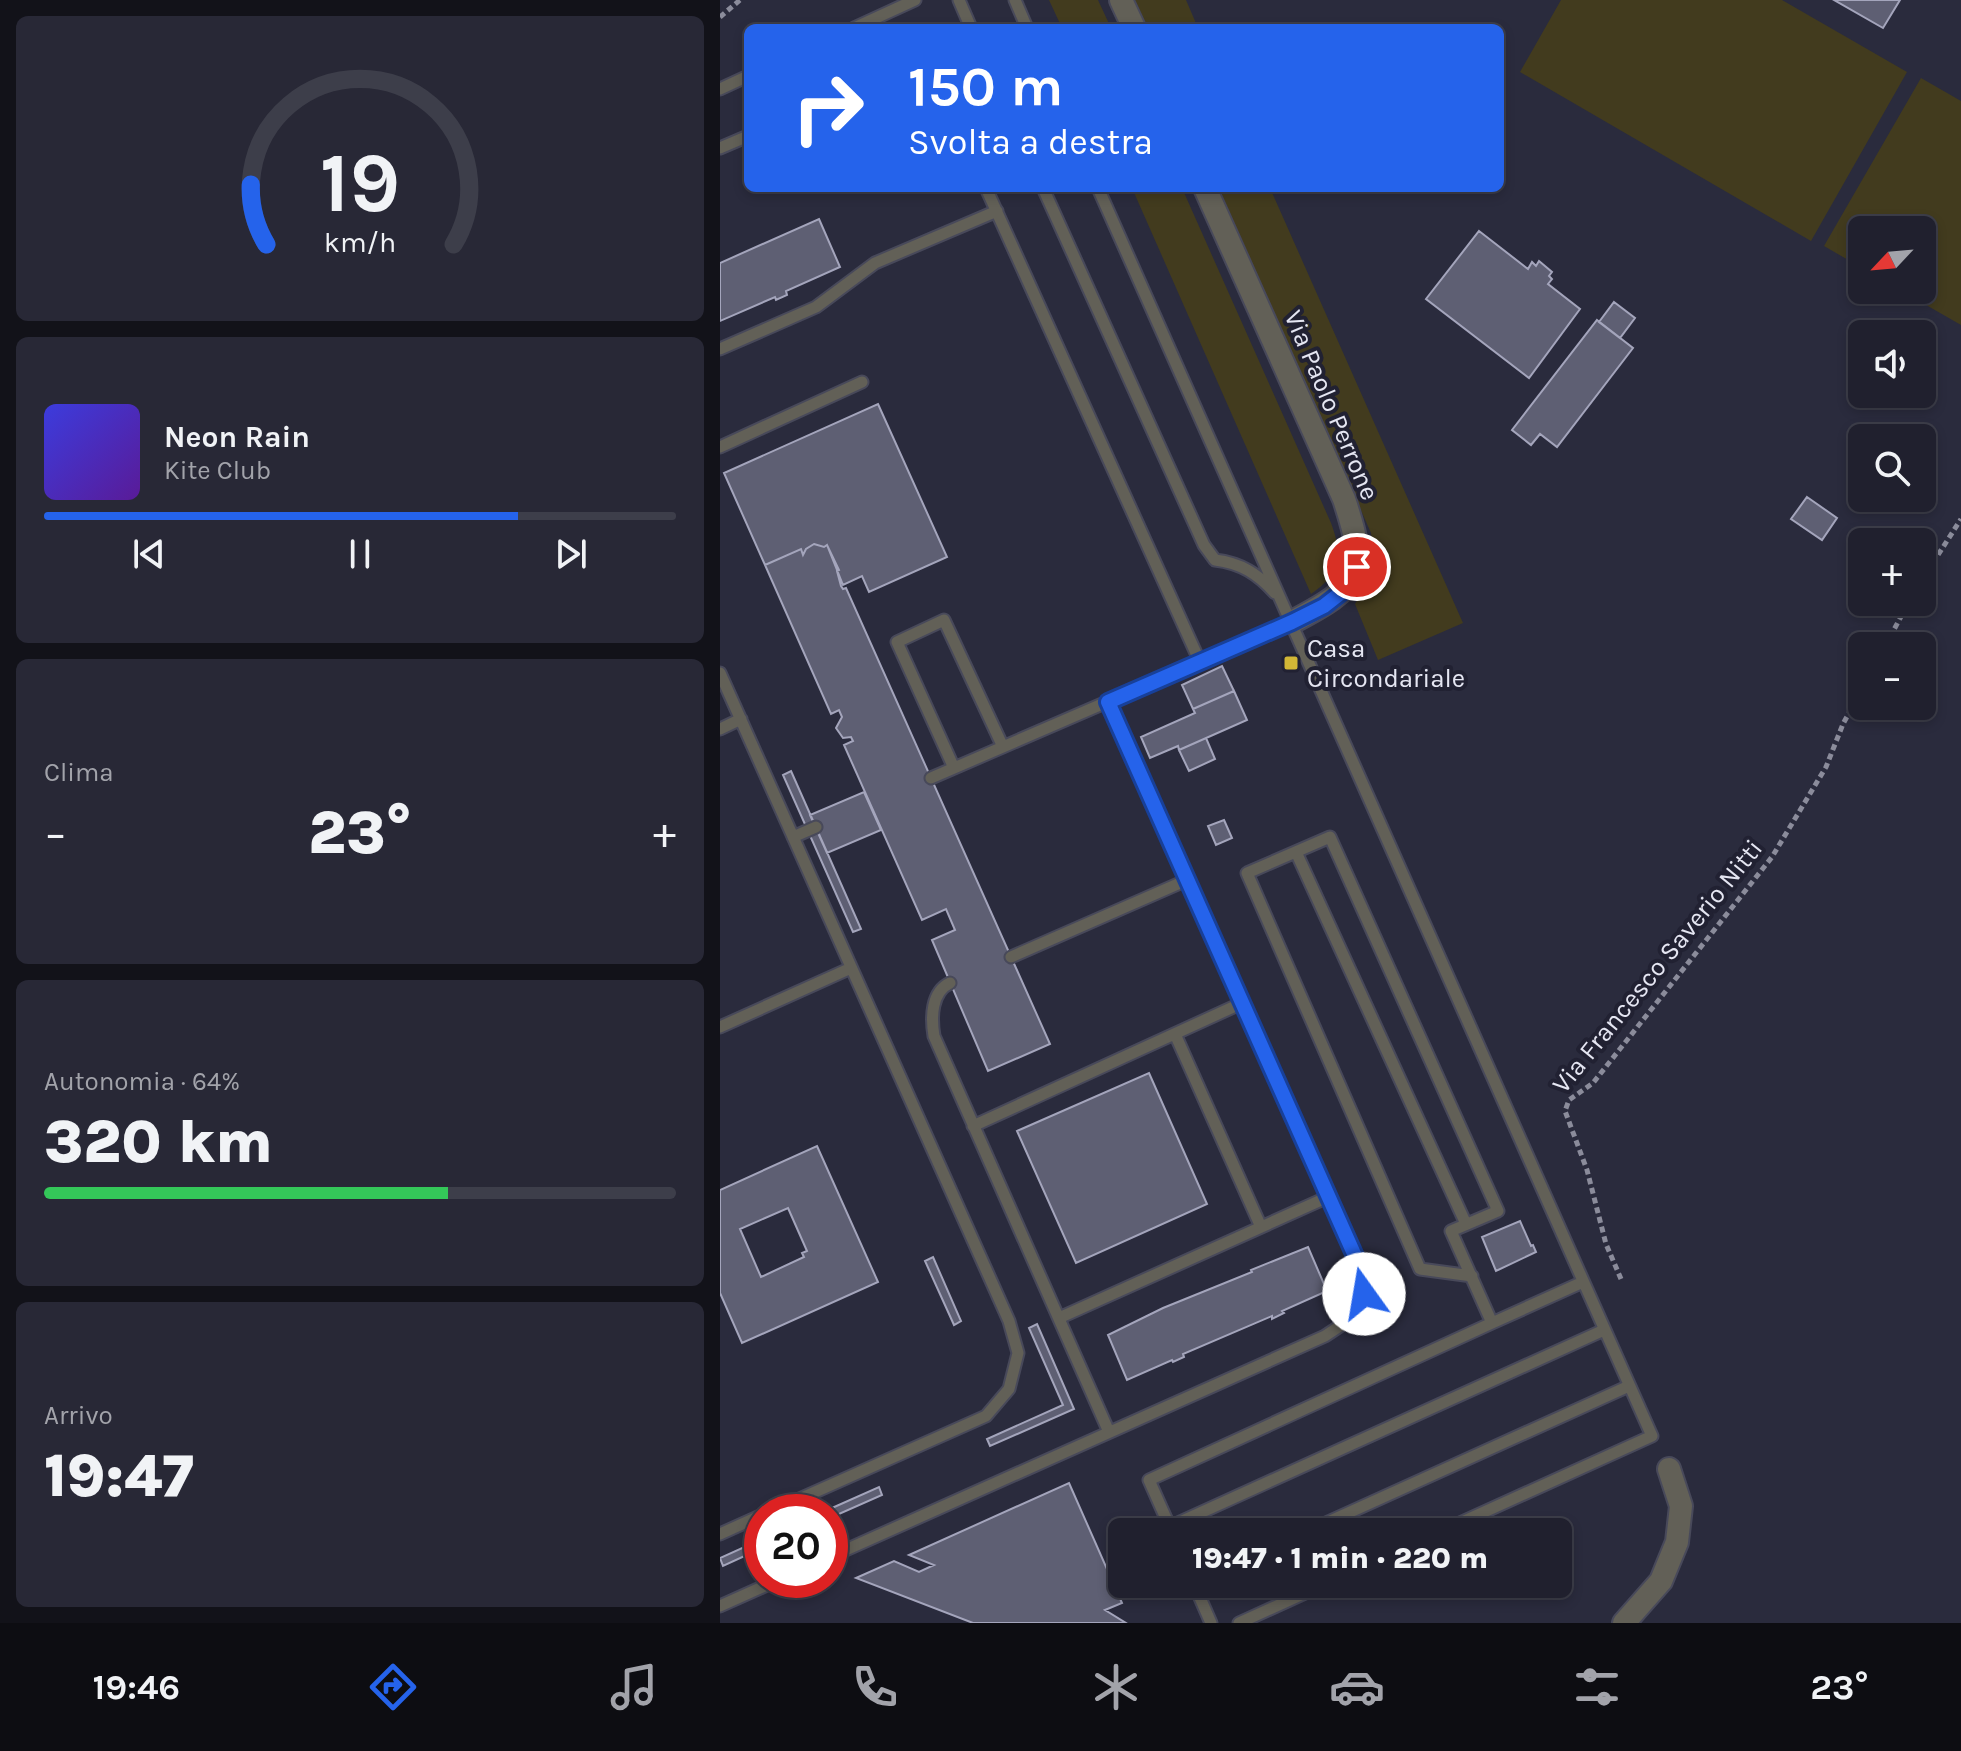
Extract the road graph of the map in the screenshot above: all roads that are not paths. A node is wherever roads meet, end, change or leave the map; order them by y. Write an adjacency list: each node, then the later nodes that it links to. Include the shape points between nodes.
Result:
1 (915, 0): 5 (lane)
2 (959, 0): 6 (lane)
3 (1015, 0): 7 (lane)
4 (1121, 0): 8 (street)
5 (863, 24)
6 (969, 24)
7 (1025, 24)
8 (1132, 24)
9 (744, 78): 10 (lane)
10 (720, 89)
11 (744, 138): 12 (lane)
12 (720, 148)
13 (988, 192): 17 (lane)
14 (1045, 192): 21 (lane, via 1204,545 1215,560 1252,572)
15 (1100, 192): 21 (lane)
16 (1207, 192): 21 (street, Via Paolo Perrone, via 1344,499 1359,545 1347,588 1324,606)
17 (997, 211): 18 (lane, via 875,263 816,307); 22 (lane)
18 (720, 349)
19 (862, 382): 20 (lane)
20 (720, 447)
21 (1287, 613): 22 (lane); 45 (lane)
22 (1200, 662): 24 (lane)
23 (720, 673): 25 (lane)
24 (1108, 702): 27 (lane); 33 (lane)
25 (741, 719): 26 (lane); 31 (lane)
26 (720, 729)
27 (1003, 747): 28 (lane); 28 (lane, via 944,620 897,642)
28 (954, 768): 29 (lane)
29 (931, 778)
30 (816, 827): 31 (lane)
31 (793, 837): 35 (lane)
32 (1296, 852): 42 (lane); 42 (lane, via 1330,837 1498,1211); 44 (lane, via 1247,873 1420,1269)
33 (1187, 880): 34 (lane); 37 (lane)
34 (1011, 957)
35 (851, 968): 38 (lane); 52 (lane, via 1009,1321 1018,1353 1009,1389 986,1416)
36 (950, 983): 40 (lane, via 931,1012 934,1036)
37 (1242, 1003): 39 (lane); 41 (lane)
38 (720, 1027)
39 (1175, 1034): 40 (lane); 43 (lane)
40 (973, 1126): 46 (lane)
41 (1328, 1197): 43 (lane); 50 (lane, via 1355,1256 1364,1294 1352,1318 1325,1336)
42 (1466, 1224): 44 (lane, via 1451,1231)
43 (1261, 1227): 46 (lane)
44 (1472, 1276): 47 (lane)
45 (1583, 1282): 47 (lane); 48 (lane)
46 (1059, 1318): 50 (lane)
47 (1492, 1323): 53 (lane, via 1149,1480)
48 (1604, 1330): 49 (lane); 54 (lane)
49 (1629, 1386): 55 (lane); 56 (lane, via 1652,1436)
50 (1109, 1432): 59 (lane)
51 (1669, 1469): 66 (street, via 1681,1506 1677,1542 1661,1581)
52 (810, 1494)
53 (1165, 1518)
54 (1194, 1518)
55 (1337, 1518)
56 (1471, 1518)
57 (744, 1523): 58 (lane)
58 (720, 1534)
59 (848, 1549)
60 (744, 1595): 63 (lane)
61 (1200, 1598): 64 (lane)
62 (1294, 1598): 65 (lane)
63 (720, 1606)
64 (1211, 1623)
65 (1239, 1623)
66 (1624, 1623)

